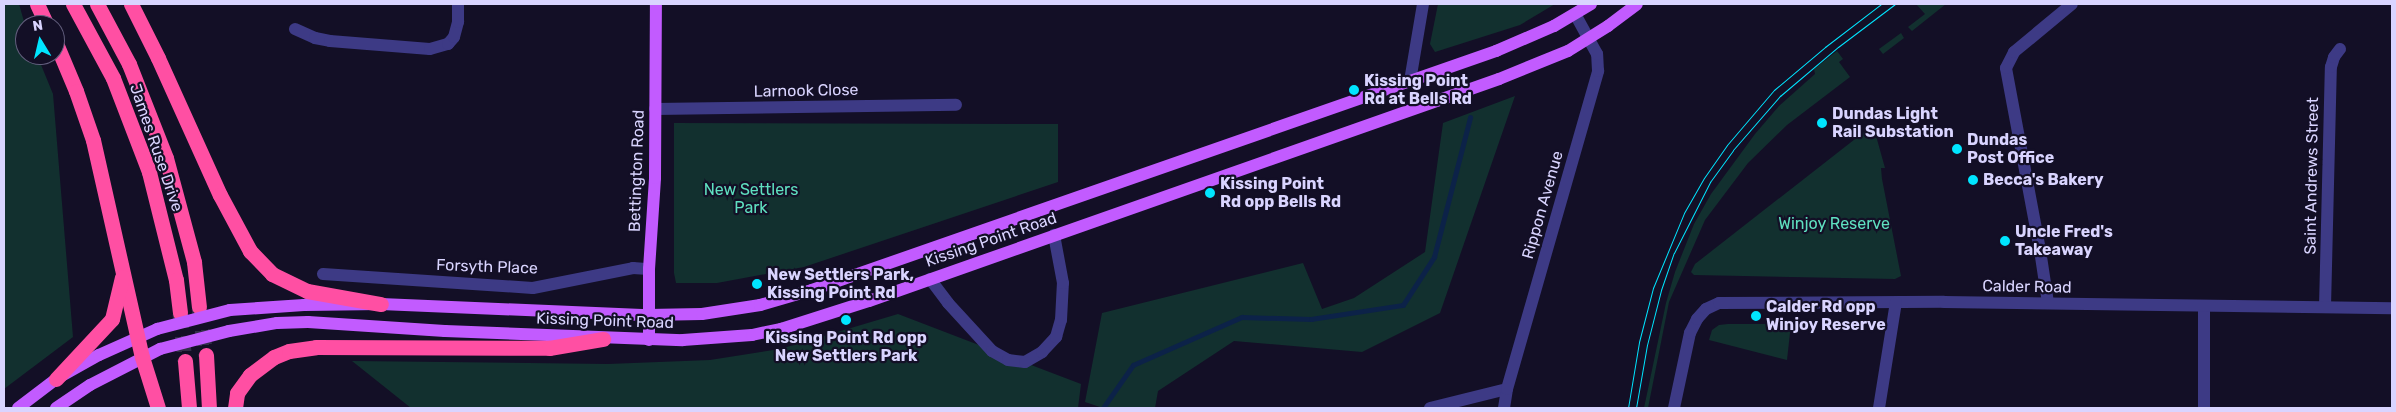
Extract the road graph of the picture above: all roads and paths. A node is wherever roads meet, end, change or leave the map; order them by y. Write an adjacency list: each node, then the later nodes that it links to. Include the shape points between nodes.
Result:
1 (74, 4): 30 (highway, James Ruse Drive, via 113,78 148,172 171,261)
2 (97, 4): 27 (highway, James Ruse Drive, via 129,64 166,158 194,262)
3 (131, 4): 25 (highway, via 220,195 250,250 272,274 307,291)
4 (458, 4): 11 (street, via 454,38 448,44 430,50 330,42)
5 (656, 4): 17 (main road, Bettington Road)
6 (1423, 4): 15 (street)
7 (1591, 4): 10 (main road, Kissing Point Road)
8 (1637, 4): 12 (main road, Kissing Point Road)
9 (2072, 4): 24 (street, via 2014,52 2006,68)
10 (1575, 14): 12 (street, Rippon Avenue); 15 (main road, Kissing Point Road, via 1534,36)
11 (295, 29)
12 (1589, 39): 18 (main road, Kissing Point Road, via 1546,61 1490,83); 39 (street, Rippon Avenue, via 1596,54 1598,71)
13 (2340, 49): 28 (street, Saint Andrews Street, via 2331,67)
14 (65, 65): 20 (highway, via 93,140)
15 (1410, 81): 31 (main road, Kissing Point Road, via 812,290 760,305 702,314)
16 (956, 106): 17 (street, Larnook Close)
17 (655, 109): 19 (main road, Bettington Road, via 655,178)
18 (1054, 235): 22 (main road, Kissing Point Road); 22 (street, via 1063,283 1061,320 1056,337 1042,352 1025,362 1008,360 992,351 948,304)
19 (648, 269): 21 (street, Forsyth Place, via 633,268 533,288); 31 (main road, Bettington Road)
20 (122, 273): 32 (highway); 38 (highway, via 112,319)
21 (323, 274)
22 (930, 279): 34 (main road, Kissing Point Road, via 808,321 761,333 707,340)
23 (1896, 302): 24 (street, Calder Road); 48 (street, Calder Road, via 1719,303 1706,309 1697,319 1686,348); 49 (street)
24 (2048, 303): 26 (street, Calder Road)
25 (381, 304): 31 (main road, Kissing Point Road); 32 (main road, Kissing Point Road, bridge, via 230,310)
26 (2204, 306): 28 (street, Calder Road); 50 (street)
27 (199, 307)
28 (2325, 307): 29 (street, Calder Road)
29 (2392, 308)
30 (180, 313)
31 (648, 315): 34 (main road, Bettington Road)
32 (138, 336): 36 (highway); 38 (main road, Kissing Point Road)
33 (603, 339): 34 (main road, Kissing Point Road); 36 (main road, Kissing Point Road, bridge, via 308,322 277,323 229,331 160,349); 45 (highway, via 549,348 316,347 289,351 274,357 250,375 237,394)
34 (649, 340)
35 (206, 355): 44 (highway)
36 (142, 357): 41 (main road, Kissing Point Road); 42 (highway)
37 (185, 361): 43 (highway)
38 (56, 379): 40 (main road, Kissing Point Road)
39 (1507, 389): 46 (street); 47 (street, Rippon Avenue)
40 (18, 408)
41 (56, 408)
42 (158, 408)
43 (189, 408)
44 (209, 408)
45 (235, 408)
46 (1430, 408)
47 (1504, 408)
48 (1674, 408)
49 (1879, 408)
50 (2204, 408)

